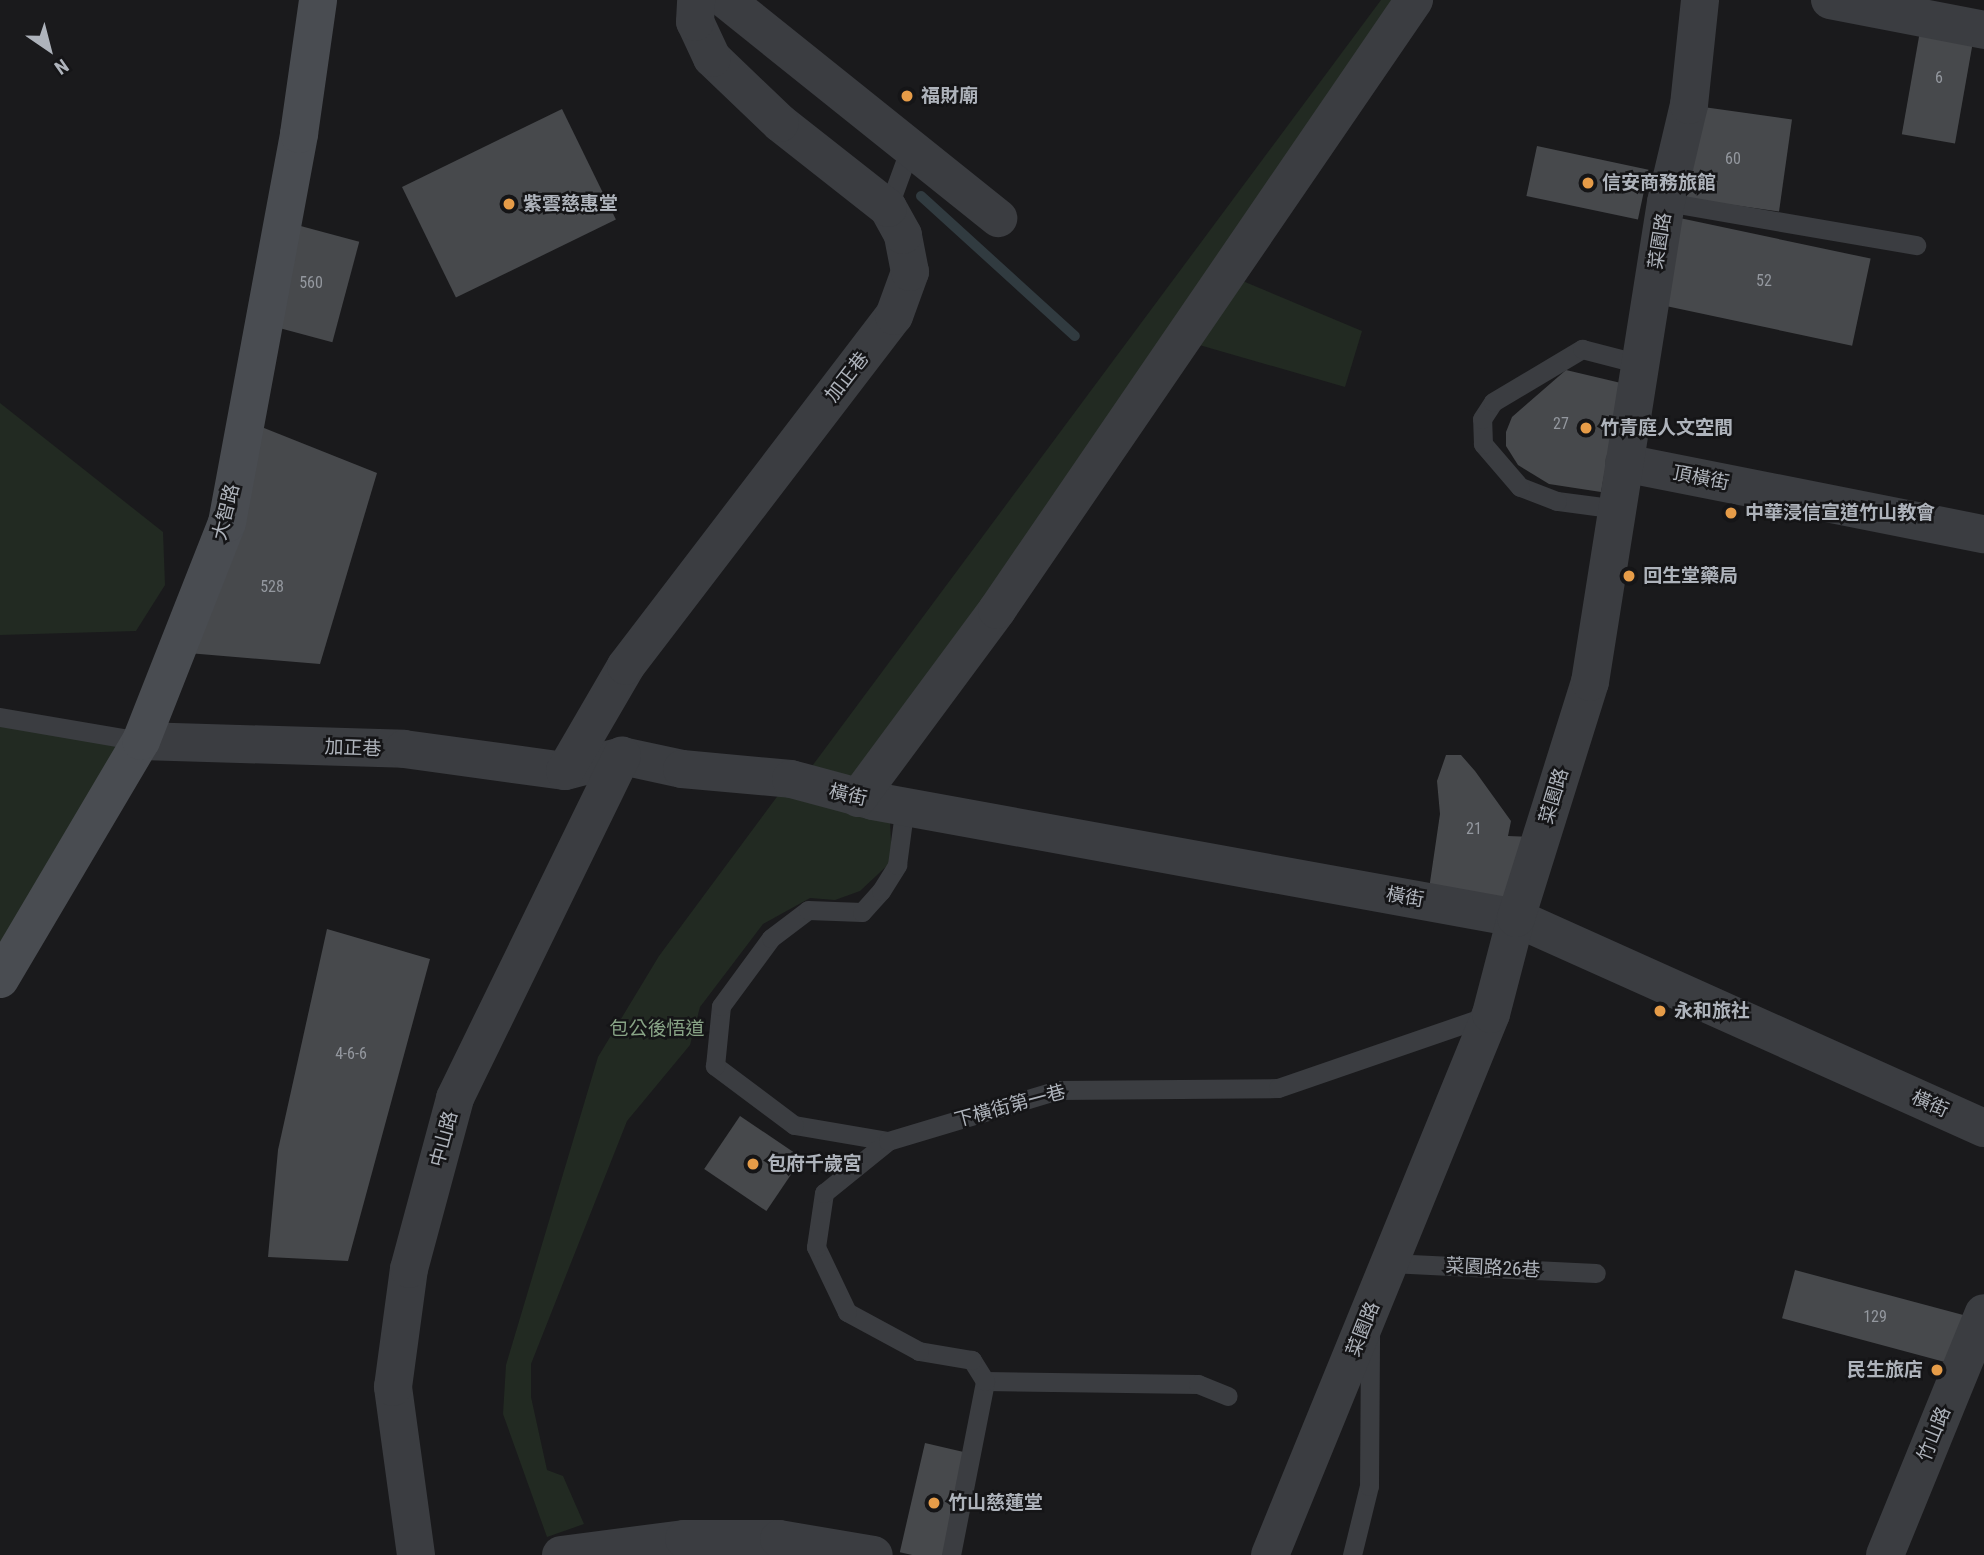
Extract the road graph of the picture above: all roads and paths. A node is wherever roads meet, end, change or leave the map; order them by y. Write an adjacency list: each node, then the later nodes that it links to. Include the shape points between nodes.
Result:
1 (318, 0): 18 (street, 大智路, via 299,134 228,523)
2 (696, 0): 10 (street, 加正巷, via 695,22 712,58 779,123)
3 (1414, 0): 21 (street, via 1004,598)
4 (1700, 0): 9 (street, 菜園路, via 1689,105)
5 (1830, 0): 7 (street)
6 (733, 2): 8 (street)
7 (1984, 30)
8 (910, 148): 10 (lane); 11 (street)
9 (1666, 202): 12 (lane); 13 (street, 菜園路)
10 (888, 208): 20 (street, 加正巷, via 903,235 910,272 894,316 626,666)
11 (998, 218)
12 (1916, 245)
13 (1640, 364): 14 (street, 菜園路); 15 (lane, via 1582,349 1493,402 1482,419 1483,444 1520,487 1557,501)
14 (1624, 463): 15 (street, 菜園路); 16 (street, 頂橫街)
15 (1618, 509): 23 (street, 菜園路, via 1590,682)
16 (1984, 534)
17 (0, 718): 18 (lane)
18 (141, 741): 20 (street, 加正巷, via 404,749); 24 (street, 大智路)
19 (622, 756): 20 (street, 加正巷); 21 (street, 橫街, via 682,769 791,779); 34 (street, 中山路, via 455,1098 409,1269 394,1387)
20 (565, 771)
21 (858, 798): 22 (street, 橫街)
22 (905, 805): 23 (street, 橫街); 27 (lane, via 897,865 881,891 862,912 808,910 771,937 721,1006 715,1066 794,1125)
23 (1516, 918): 25 (street, 菜園路); 26 (street, 橫街)
24 (0, 979)
25 (1491, 1014): 27 (lane, 下橫街第一巷, via 1278,1088 1058,1090); 28 (street, 菜園路)
26 (1984, 1128)
27 (888, 1141): 32 (lane, 下橫街第一巷, via 824,1192 816,1247 847,1312 919,1351 972,1360)
28 (1390, 1263): 29 (lane, 菜園路26巷); 30 (street, 菜園路)
29 (1596, 1273)
30 (1370, 1310): 38 (street, 菜園路); 39 (lane, via 1369,1486)
31 (1984, 1313): 40 (street, 竹山路)
32 (985, 1381): 33 (lane, via 1198,1384); 37 (lane)
33 (1228, 1396)
34 (416, 1555)
35 (561, 1555): 36 (street, via 684,1539 779,1539)
36 (874, 1555)
37 (951, 1555)
38 (1270, 1555)
39 (1352, 1555)
40 (1885, 1555)

